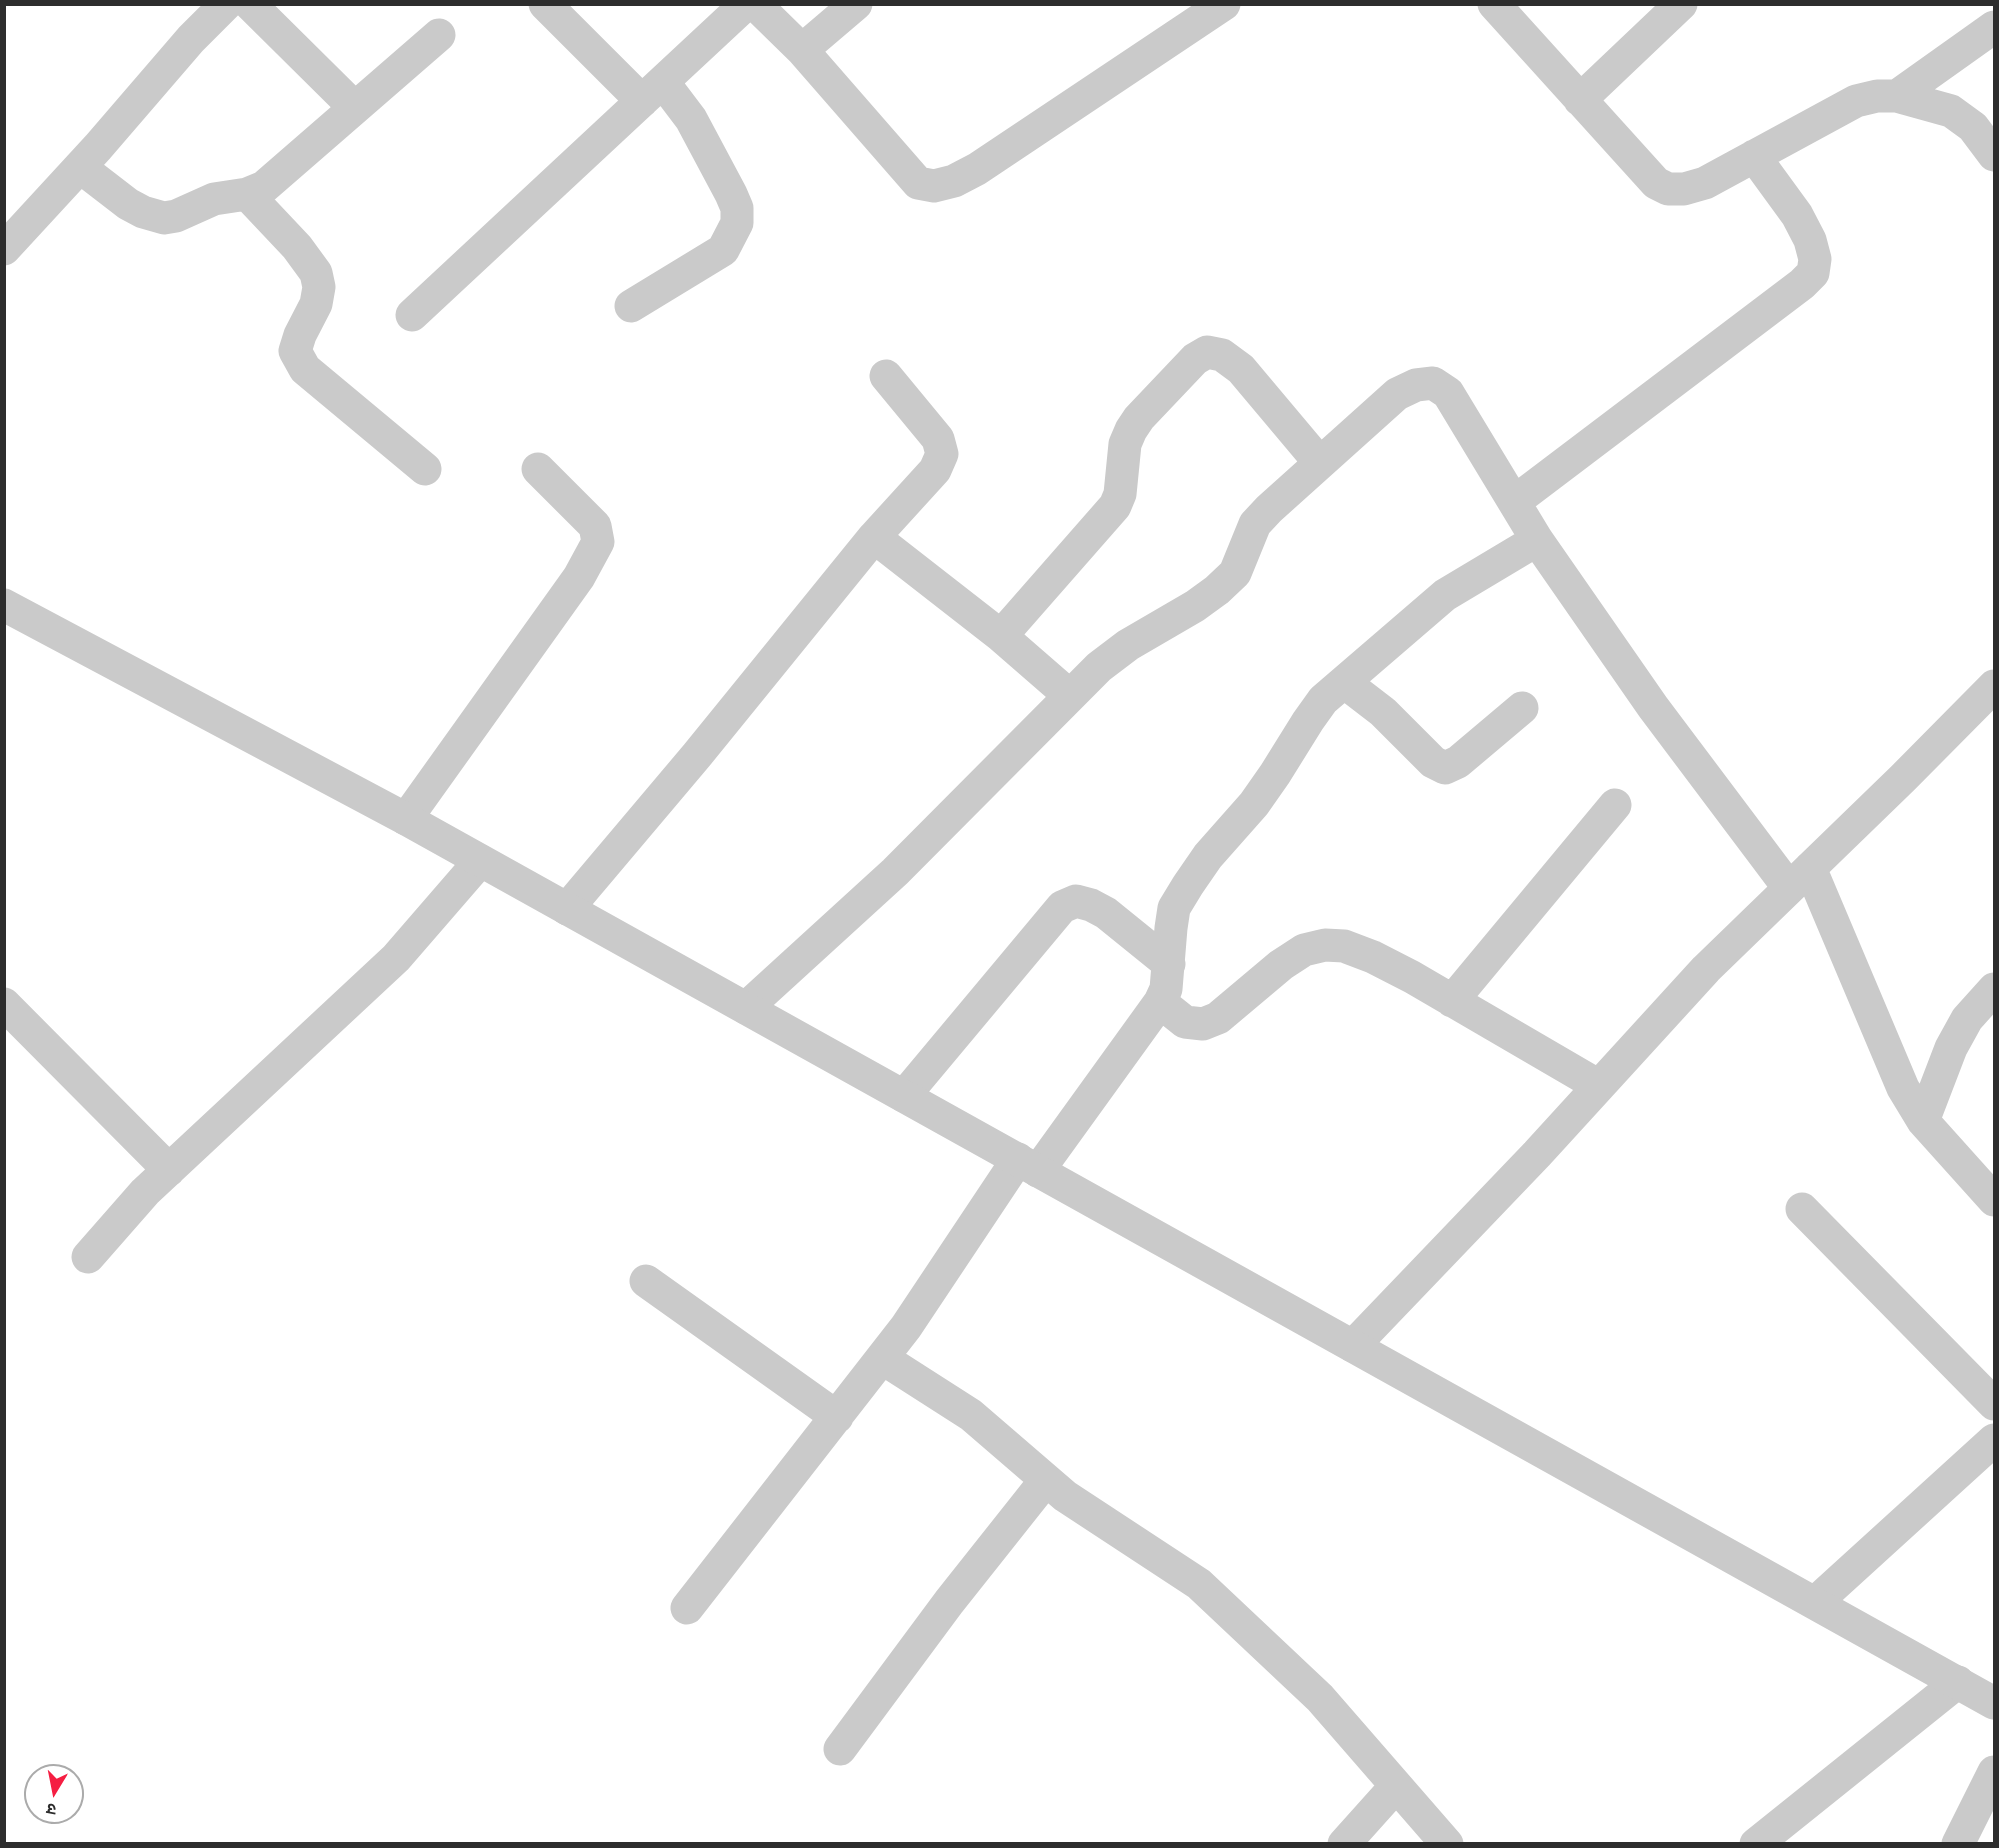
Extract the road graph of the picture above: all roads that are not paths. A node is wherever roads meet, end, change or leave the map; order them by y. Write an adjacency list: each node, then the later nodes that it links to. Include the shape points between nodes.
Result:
1 (226, 4): 19 (street, via 190,39)
2 (250, 4): 16 (street)
3 (545, 4): 13 (street)
4 (746, 4): 13 (street)
5 (755, 4): 12 (street)
6 (856, 4): 12 (street)
7 (1224, 4): 12 (street, via 977,169 934,186 918,183)
8 (1494, 4): 15 (street)
9 (1681, 4): 15 (street)
10 (1995, 27): 14 (street)
11 (439, 35): 16 (street)
12 (802, 50)
13 (652, 92): 22 (street, via 691,119 731,194 737,224 723,250); 23 (street)
14 (1897, 96): 17 (street, via 1951,111 1973,127); 18 (street, via 1856,101)
15 (1580, 100): 18 (street, via 1656,183 1668,189 1705,183)
16 (355, 108): 20 (street, via 264,187)
17 (1995, 155)
18 (1754, 156): 28 (street, via 1797,215 1810,240 1815,259 1813,273)
19 (80, 167): 20 (street, via 128,204 164,218 214,199); 21 (street)
20 (247, 194): 26 (street, via 316,273 320,287 316,304 295,351 305,369)
21 (4, 249)
22 (631, 306)
23 (412, 315)
24 (886, 376): 29 (street, via 938,439 942,454 935,470)
25 (1320, 463): 28 (street, via 1397,394 1416,385 1433,383 1448,393); 32 (street, via 1241,369 1222,355 1207,352 1195,359 1139,418 1125,444 1120,494 1115,506); 35 (street, via 1255,524 1235,573 1217,590 1128,645)
26 (425, 469)
27 (538, 469): 38 (street, via 595,526 598,542 579,577)
28 (1514, 502): 30 (street)
29 (874, 537): 32 (street); 41 (street)
30 (1537, 540): 33 (street, via 1445,595); 40 (street, via 1653,707)
31 (4, 605): 38 (street)
32 (1001, 636): 35 (street)
33 (1344, 682): 36 (street, via 1383,712 1433,762 1445,768 1458,762); 42 (street, via 1323,700 1254,804 1188,885 1174,908)
34 (1995, 686): 40 (street)
35 (1070, 696): 47 (street, via 895,872)
36 (1522, 708)
37 (1615, 805): 44 (street)
38 (406, 819): 39 (street)
39 (480, 861): 41 (street); 52 (street, via 396,958)
40 (1799, 878): 48 (street, via 1706,969); 50 (street)
41 (567, 909): 47 (street)
42 (1169, 964): 45 (street); 49 (street, via 1091,904 1076,901 1062,906)
43 (1995, 989): 50 (street, via 1967,1019 1951,1048)
44 (1452, 1000): 45 (street, via 1372,957 1344,946 1325,945 1304,951 1281,965 1218,1018 1203,1024 1185,1022); 48 (street)
45 (1160, 1002): 51 (street)
46 (4, 1004): 52 (street)
47 (746, 1008): 49 (street)
48 (1599, 1086): 57 (street)
49 (904, 1096): 51 (street)
50 (1923, 1121): 53 (street)
51 (1028, 1165): 57 (street); 58 (street)
52 (169, 1170): 55 (street)
53 (1995, 1200)
54 (1802, 1209): 59 (street)
55 (88, 1257)
56 (646, 1281): 60 (street)
57 (1353, 1346): 63 (street)
58 (882, 1359): 60 (street); 62 (street, via 971,1415)
59 (1995, 1404)
60 (837, 1417): 64 (street)
61 (1995, 1440): 63 (street)
62 (1045, 1480): 67 (street); 69 (street, via 1199,1584 1320,1698)
63 (1815, 1602): 65 (street)
64 (687, 1608)
65 (1958, 1682): 66 (street); 72 (street)
66 (1995, 1703)
67 (840, 1749)
68 (1995, 1772): 73 (street)
69 (1396, 1786): 70 (street); 71 (street)
70 (1344, 1844)
71 (1447, 1844)
72 (1756, 1844)
73 (1958, 1844)

